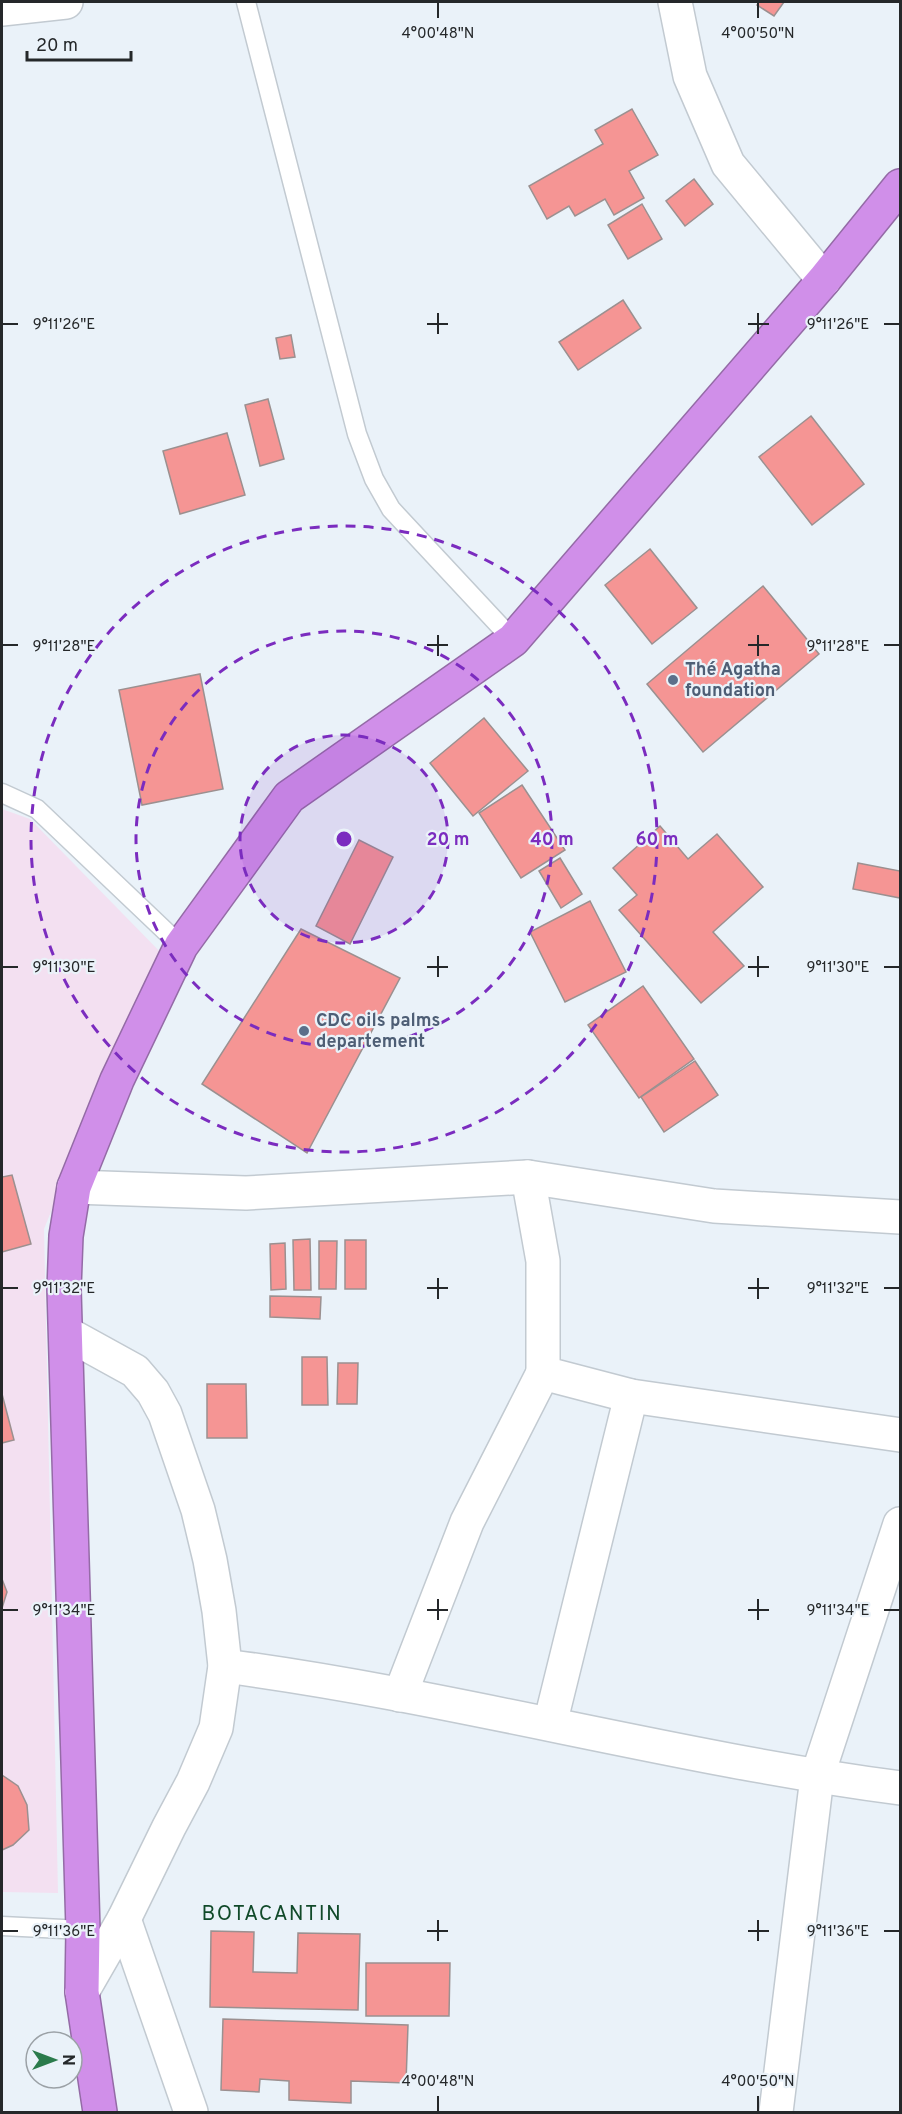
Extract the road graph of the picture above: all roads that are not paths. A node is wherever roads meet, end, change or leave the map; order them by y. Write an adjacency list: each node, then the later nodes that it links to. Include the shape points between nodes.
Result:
1 (66, 2): 4 (street)
2 (246, 2): 7 (lane, via 357,434 374,479 390,509)
3 (675, 2): 6 (street, via 690,76 728,164)
4 (2, 9)
5 (900, 186): 6 (highway)
6 (824, 280): 7 (highway)
7 (513, 640): 9 (highway, via 289,797)
8 (2, 793): 9 (lane, via 37,809)
9 (181, 946): 11 (highway, via 117,1080)
10 (528, 1177): 11 (street, via 246,1193); 12 (street, via 714,1206); 14 (street, via 543,1261)
11 (74, 1187): 13 (highway, via 66,1236)
12 (900, 1218)
13 (66, 1333): 18 (street, via 135,1371 165,1414 198,1510 210,1560); 25 (highway)
14 (543, 1373): 15 (street); 19 (street, via 466,1522)
15 (631, 1396): 16 (street); 20 (street)
16 (900, 1435)
17 (900, 1524): 21 (street)
18 (225, 1666): 19 (street); 23 (street, via 216,1728 194,1782)
19 (400, 1695): 20 (street)
20 (550, 1724): 21 (street)
21 (817, 1777): 22 (street); 29 (street)
22 (900, 1788)
23 (124, 1919): 26 (street); 28 (street)
24 (2, 1926): 25 (lane)
25 (83, 1930): 26 (highway)
26 (82, 1992): 27 (highway)
27 (100, 2112)
28 (191, 2112)
29 (776, 2112)

